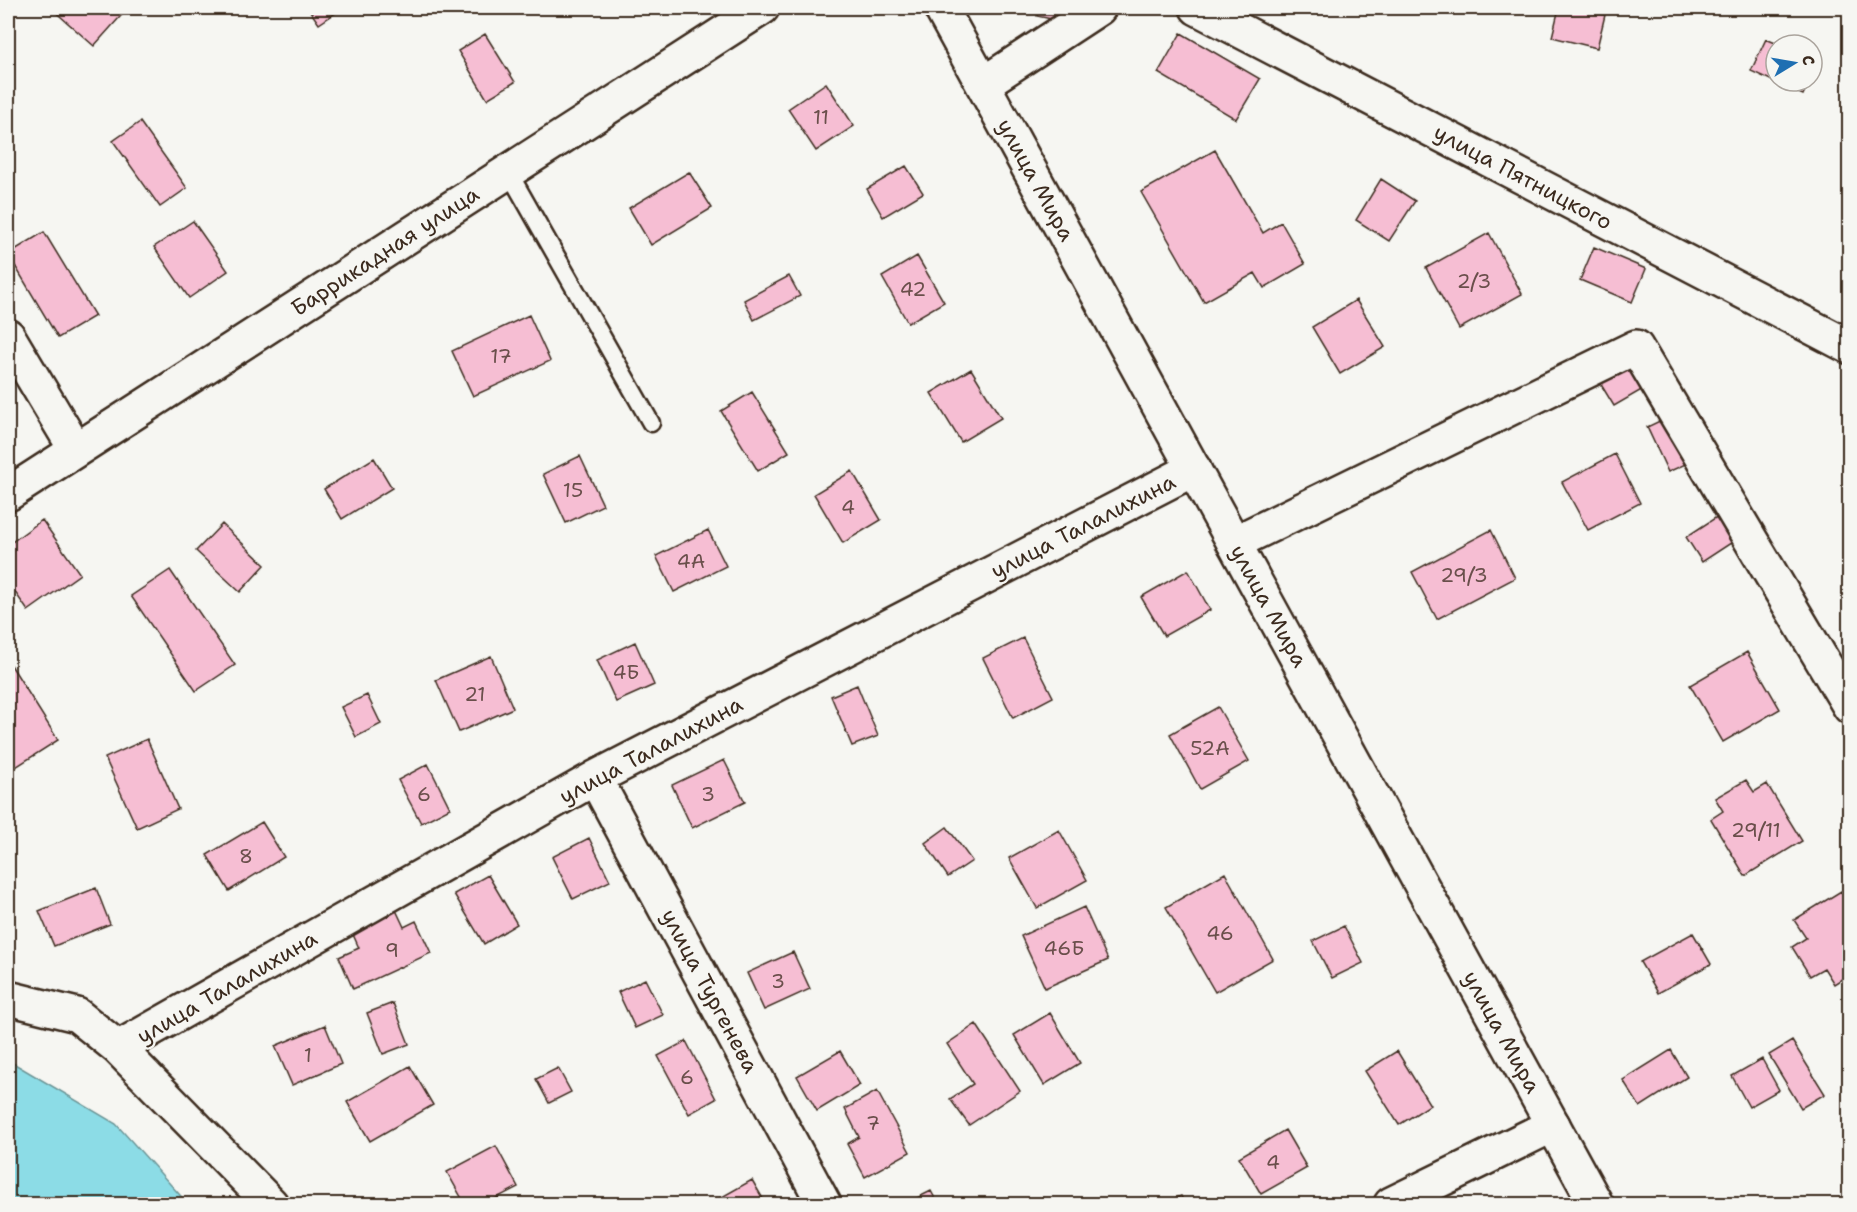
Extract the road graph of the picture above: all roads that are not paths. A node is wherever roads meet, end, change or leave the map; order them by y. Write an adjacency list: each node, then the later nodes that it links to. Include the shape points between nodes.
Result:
1 (762, 8): 6 (street, Баррикадная улица)
2 (941, 8): 5 (street, улица Мира)
3 (1099, 8): 5 (street)
4 (1197, 8): 8 (street, улица Пятницкого)
5 (983, 84): 11 (street, улица Мира)
6 (508, 171): 9 (lane); 10 (street, Баррикадная улица)
7 (8, 336): 10 (street)
8 (1850, 347)
9 (651, 423)
10 (76, 450): 12 (street, Баррикадная улица)
11 (1194, 469): 13 (street, улица Мира); 15 (street, улица Талалихина)
12 (8, 494)
13 (1234, 543): 14 (street, via 1636,347); 18 (street, улица Мира)
14 (1850, 707)
15 (595, 778): 17 (street, улица Талалихина); 20 (street, улица Тургенева)
16 (8, 998): 17 (street, via 77,1015)
17 (118, 1048): 19 (street)
18 (1553, 1125): 21 (street); 22 (street, улица Мира)
19 (271, 1204)
20 (825, 1204)
21 (1391, 1204)
22 (1596, 1204)

